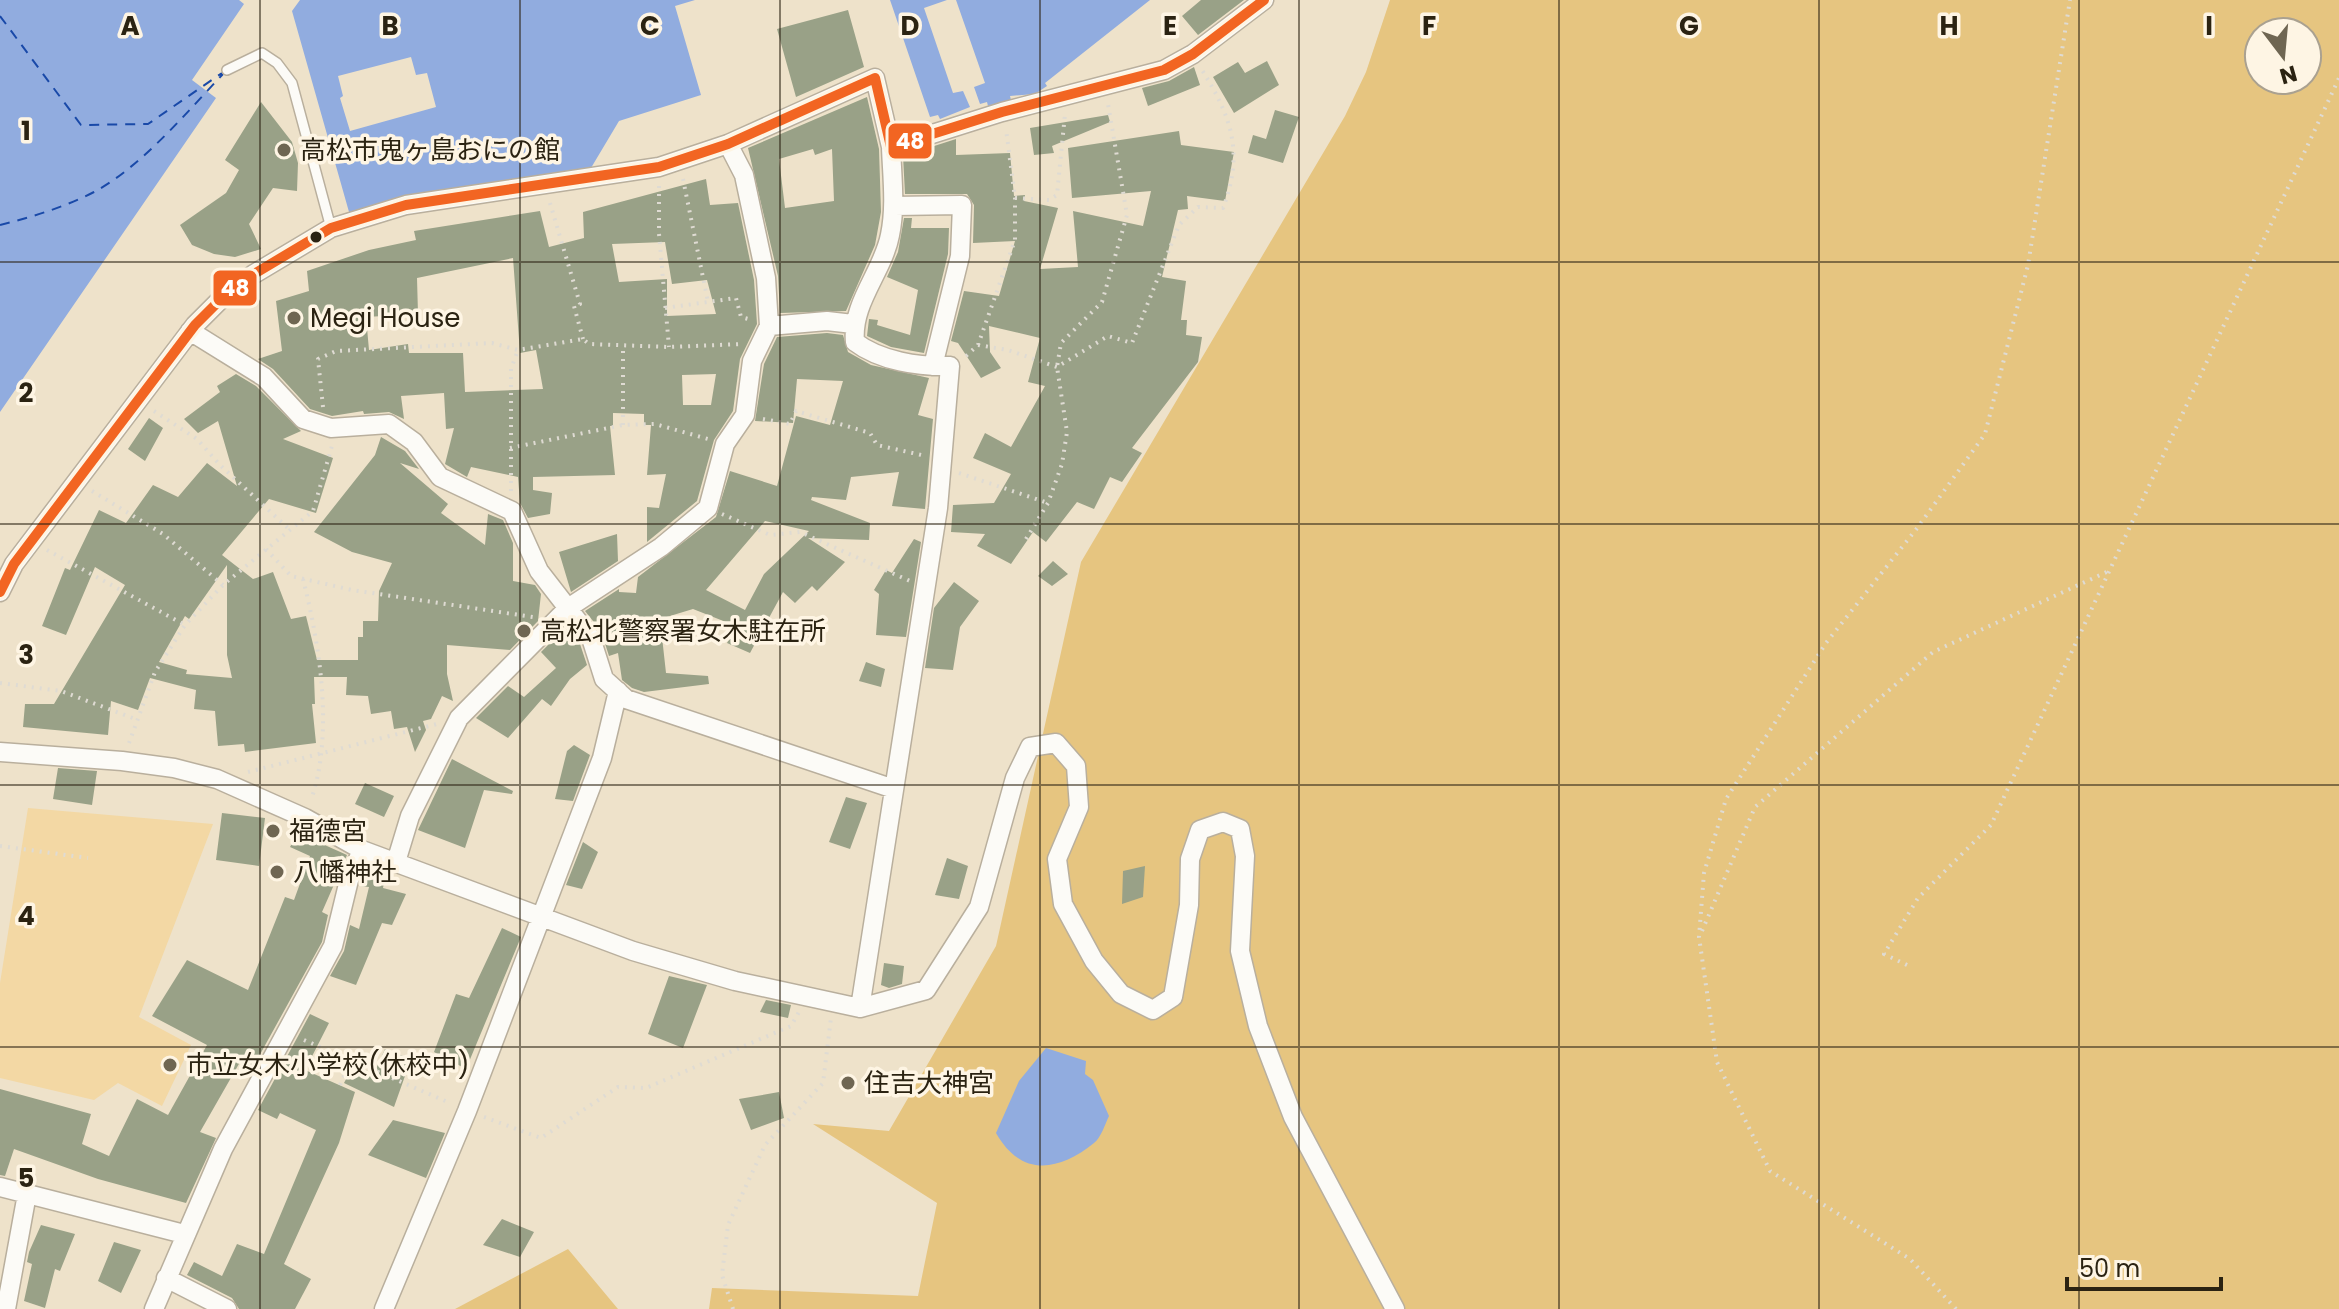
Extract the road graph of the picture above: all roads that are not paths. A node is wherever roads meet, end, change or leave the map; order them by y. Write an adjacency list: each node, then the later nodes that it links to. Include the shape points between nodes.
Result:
1 (1264, 0): 4 (street, via 1164,70)
2 (227, 70): 6 (lane, via 262,53 292,83)
3 (728, 144): 4 (street, via 875,78); 6 (street, via 659,167 406,205); 9 (street, via 744,175 766,278)
4 (891, 147): 5 (street)
5 (894, 206): 7 (street, via 889,238); 10 (street, via 962,205 960,256)
6 (331, 228): 8 (street, via 233,289)
7 (853, 324): 9 (street, via 827,321); 10 (street, via 855,342 865,349)
8 (190, 331): 11 (street, via 14,564); 12 (street, via 264,377 303,419 328,427 389,424 414,442 440,477 512,511)
9 (765, 334): 12 (street, via 752,361 745,415 725,444 708,508)
10 (942, 366): 15 (street, via 943,463)
11 (0, 592)
12 (562, 614): 13 (street, via 591,638 604,679); 17 (street, via 459,718 410,816)
13 (618, 691): 15 (street, via 626,699); 18 (street, via 602,758)
14 (0, 752): 16 (street, via 122,761 217,779)
15 (894, 789): 19 (street)
16 (362, 850): 17 (street); 22 (street, via 333,946 223,1149)
17 (396, 862): 18 (street)
18 (541, 914): 19 (street, via 633,951 735,981); 27 (street)
19 (860, 1008): 28 (street, via 926,990 951,954 979,907 1015,778 1030,747 1056,743 1076,766 1079,807 1057,859 1063,904 1094,961 1121,994 1153,1010 1173,997 1189,905 1190,859 1200,830 1223,822 1240,829 1245,856 1240,951 1258,1026 1293,1117)
20 (0, 1187): 21 (street)
21 (27, 1194): 22 (street); 24 (street)
22 (184, 1234): 23 (street)
23 (166, 1278): 25 (street); 26 (street)
24 (6, 1309)
25 (154, 1309)
26 (227, 1309)
27 (384, 1309)
28 (1395, 1309)

